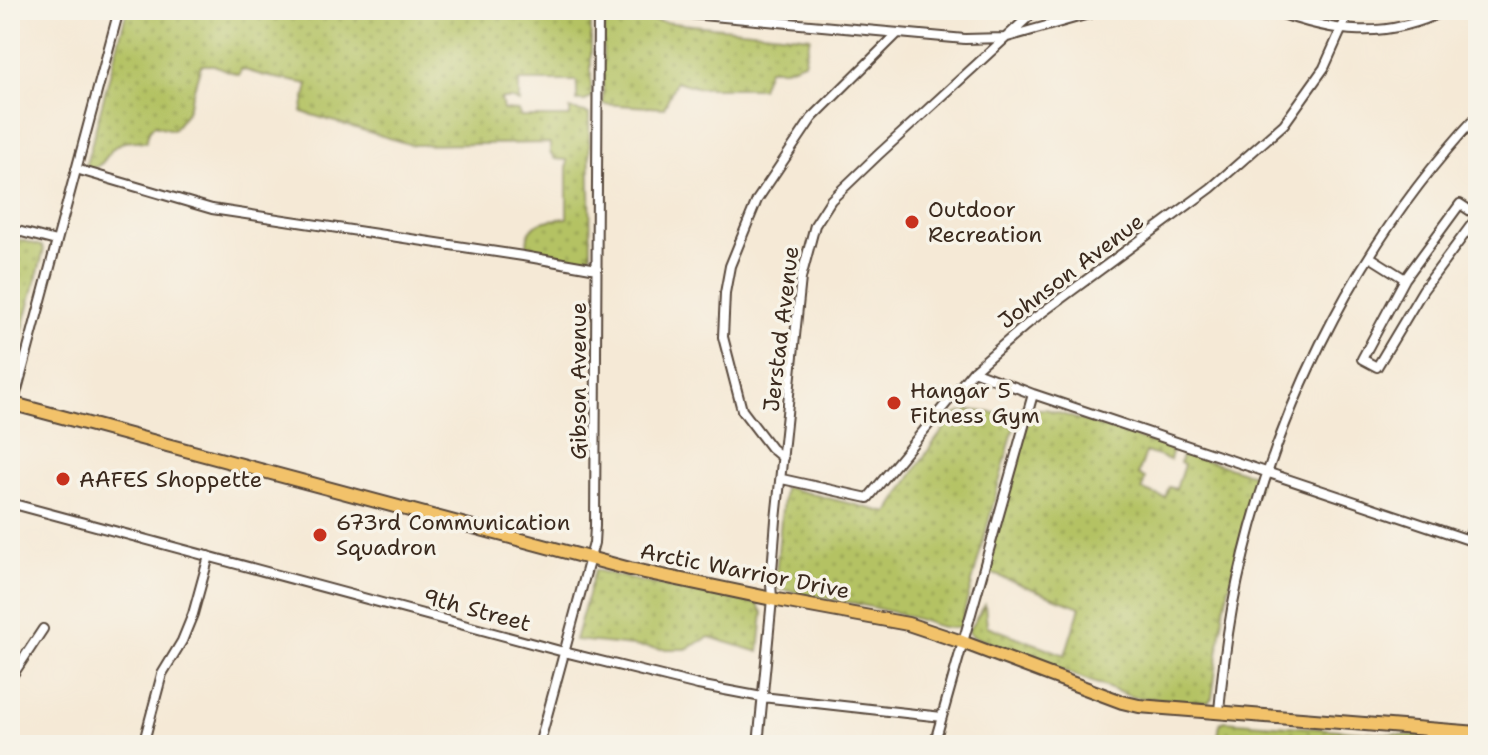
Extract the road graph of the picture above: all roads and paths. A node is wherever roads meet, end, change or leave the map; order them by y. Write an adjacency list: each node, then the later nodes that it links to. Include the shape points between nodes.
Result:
1 (119, 10): 17 (street)
2 (598, 10): 22 (street, Gibson Avenue)
3 (646, 10): 11 (street)
4 (755, 10): 11 (street)
5 (1036, 10): 15 (street, Jerstad Avenue)
6 (1103, 10): 15 (street)
7 (1271, 10): 13 (street)
8 (1350, 10): 13 (street, Johnson Avenue)
9 (1446, 10): 13 (street, via 1384,30)
10 (1465, 10): 12 (street)
11 (751, 20): 14 (street)
12 (1478, 23)
13 (1341, 30): 24 (street, Johnson Avenue, via 1324,68 1284,124 1211,188 1032,320)
14 (897, 34): 15 (street); 27 (street, via 812,118 757,200 730,266 723,337 742,410)
15 (1004, 38): 27 (street, Jerstad Avenue, via 831,200 815,225 801,278)
16 (1478, 115): 21 (street)
17 (76, 169): 20 (street); 22 (street, via 212,209)
18 (1478, 216): 23 (street, via 1460,204); 23 (street, via 1423,290 1377,367 1362,359)
19 (10, 229): 20 (street)
20 (56, 241): 26 (street)
21 (1370, 257): 23 (street); 28 (street, via 1306,375)
22 (597, 269): 35 (street, Gibson Avenue, via 595,526)
23 (1405, 279)
24 (973, 371): 25 (street); 29 (street, Johnson Avenue, via 868,498)
25 (1033, 394): 28 (street); 38 (street)
26 (11, 408): 35 (main road, Arctic Warrior Drive)
27 (783, 458): 29 (street, Jerstad Avenue)
28 (1267, 474): 32 (street); 42 (street, via 1232,609)
29 (782, 479): 36 (street, Jerstad Avenue)
30 (10, 503): 34 (street, 9th Street)
31 (1478, 514): 32 (street)
32 (1468, 540): 33 (street)
33 (1478, 543)
34 (209, 556): 39 (street, 9th Street); 45 (street, via 193,614 162,674)
35 (588, 558): 36 (main road, Arctic Warrior Drive); 39 (street, Gibson Avenue)
36 (772, 599): 38 (main road, Arctic Warrior Drive, via 908,624); 41 (street, Jerstad Avenue)
37 (43, 629): 40 (street)
38 (962, 642): 42 (main road, Arctic Warrior Drive, via 1122,702); 43 (street)
39 (564, 652): 41 (street, 9th Street); 46 (street, Gibson Avenue)
40 (10, 679)
41 (762, 697): 43 (street, 9th Street); 47 (street, Jerstad Avenue)
42 (1219, 711): 44 (main road, Arctic Warrior Drive)
43 (942, 717): 48 (street)
44 (1478, 733)
45 (143, 745)
46 (539, 745)
47 (758, 745)
48 (934, 745)

